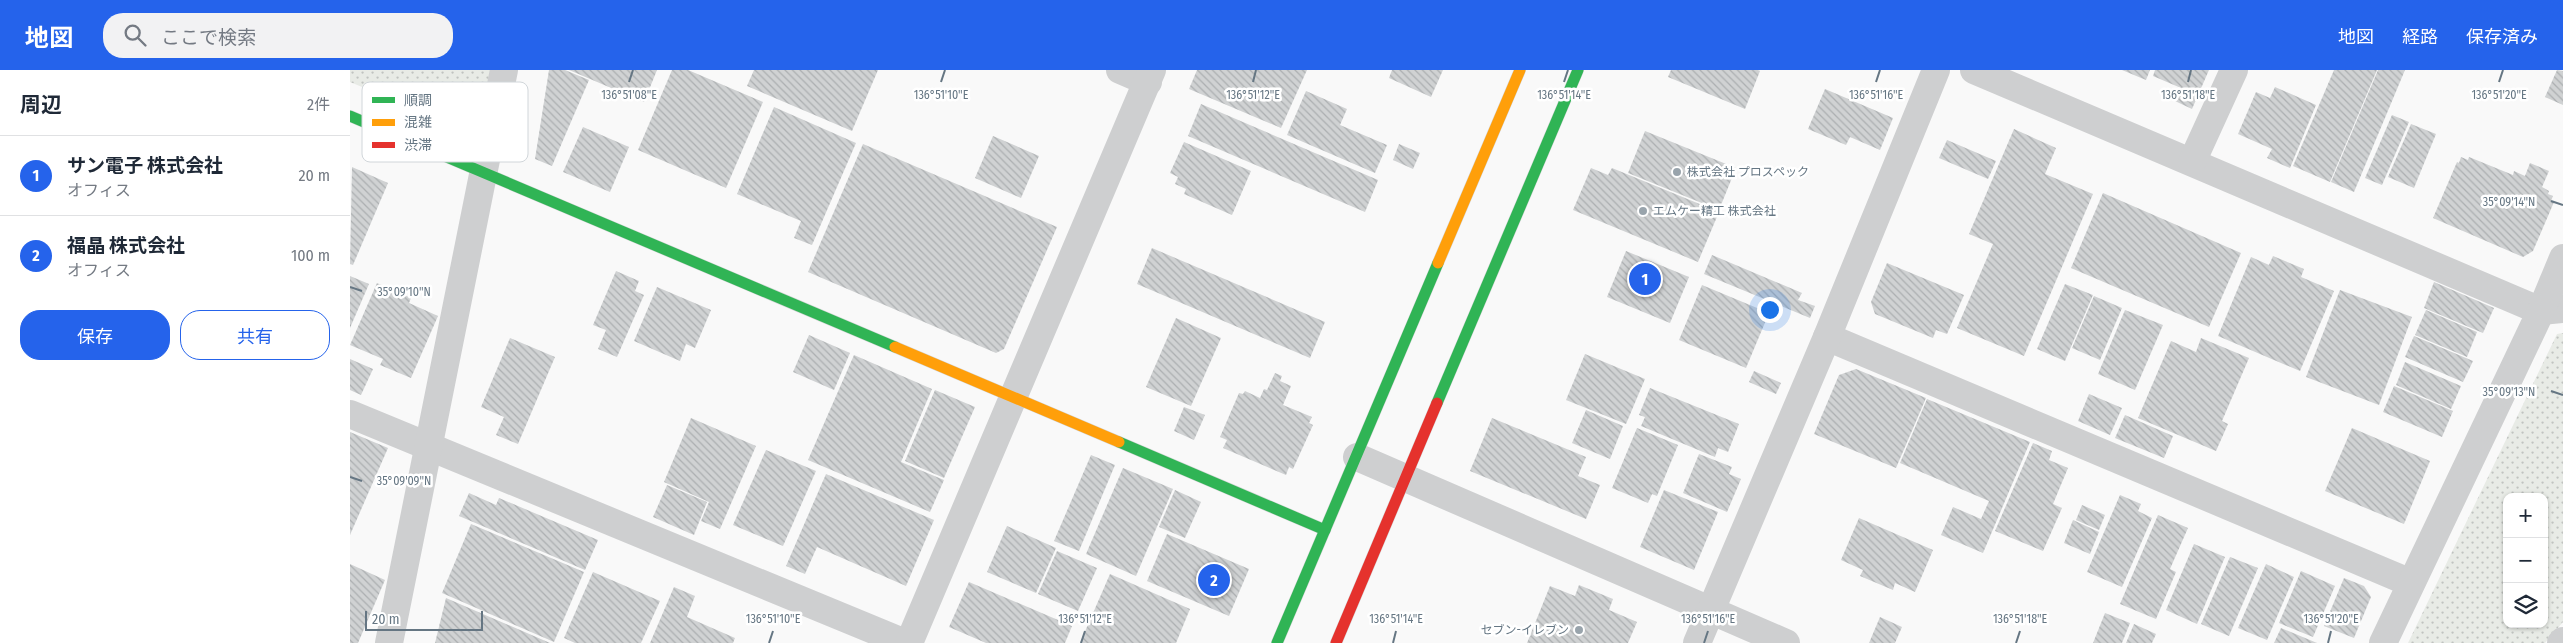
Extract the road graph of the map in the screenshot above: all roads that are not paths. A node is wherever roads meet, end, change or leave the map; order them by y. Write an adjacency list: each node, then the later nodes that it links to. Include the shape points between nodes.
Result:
1 (1120, 70): 7 (street)
2 (1520, 70): 20 (street)
3 (1578, 70): 21 (street)
4 (1936, 70): 16 (street)
5 (1974, 70): 12 (street)
6 (2234, 70): 12 (street)
7 (1150, 76): 17 (street)
8 (350, 116): 9 (street)
9 (362, 121)
10 (458, 162): 13 (street)
11 (486, 162): 13 (street)
12 (2192, 162): 15 (street)
13 (484, 173): 17 (street); 19 (street)
14 (2563, 258): 15 (street)
15 (2552, 310): 23 (street)
16 (1827, 336): 23 (street); 24 (street)
17 (1013, 398): 22 (street); 27 (street)
18 (350, 414): 19 (street)
19 (429, 447): 25 (street); 26 (street)
20 (1357, 457): 21 (street); 22 (street)
21 (1405, 477): 24 (street); 29 (street)
22 (1325, 530): 28 (street)
23 (2411, 584): 32 (street)
24 (1711, 612): 30 (street); 31 (street)
25 (389, 643)
26 (905, 643)
27 (909, 643)
28 (1277, 643)
29 (1336, 643)
30 (1698, 643)
31 (1786, 643)
32 (2383, 643)

